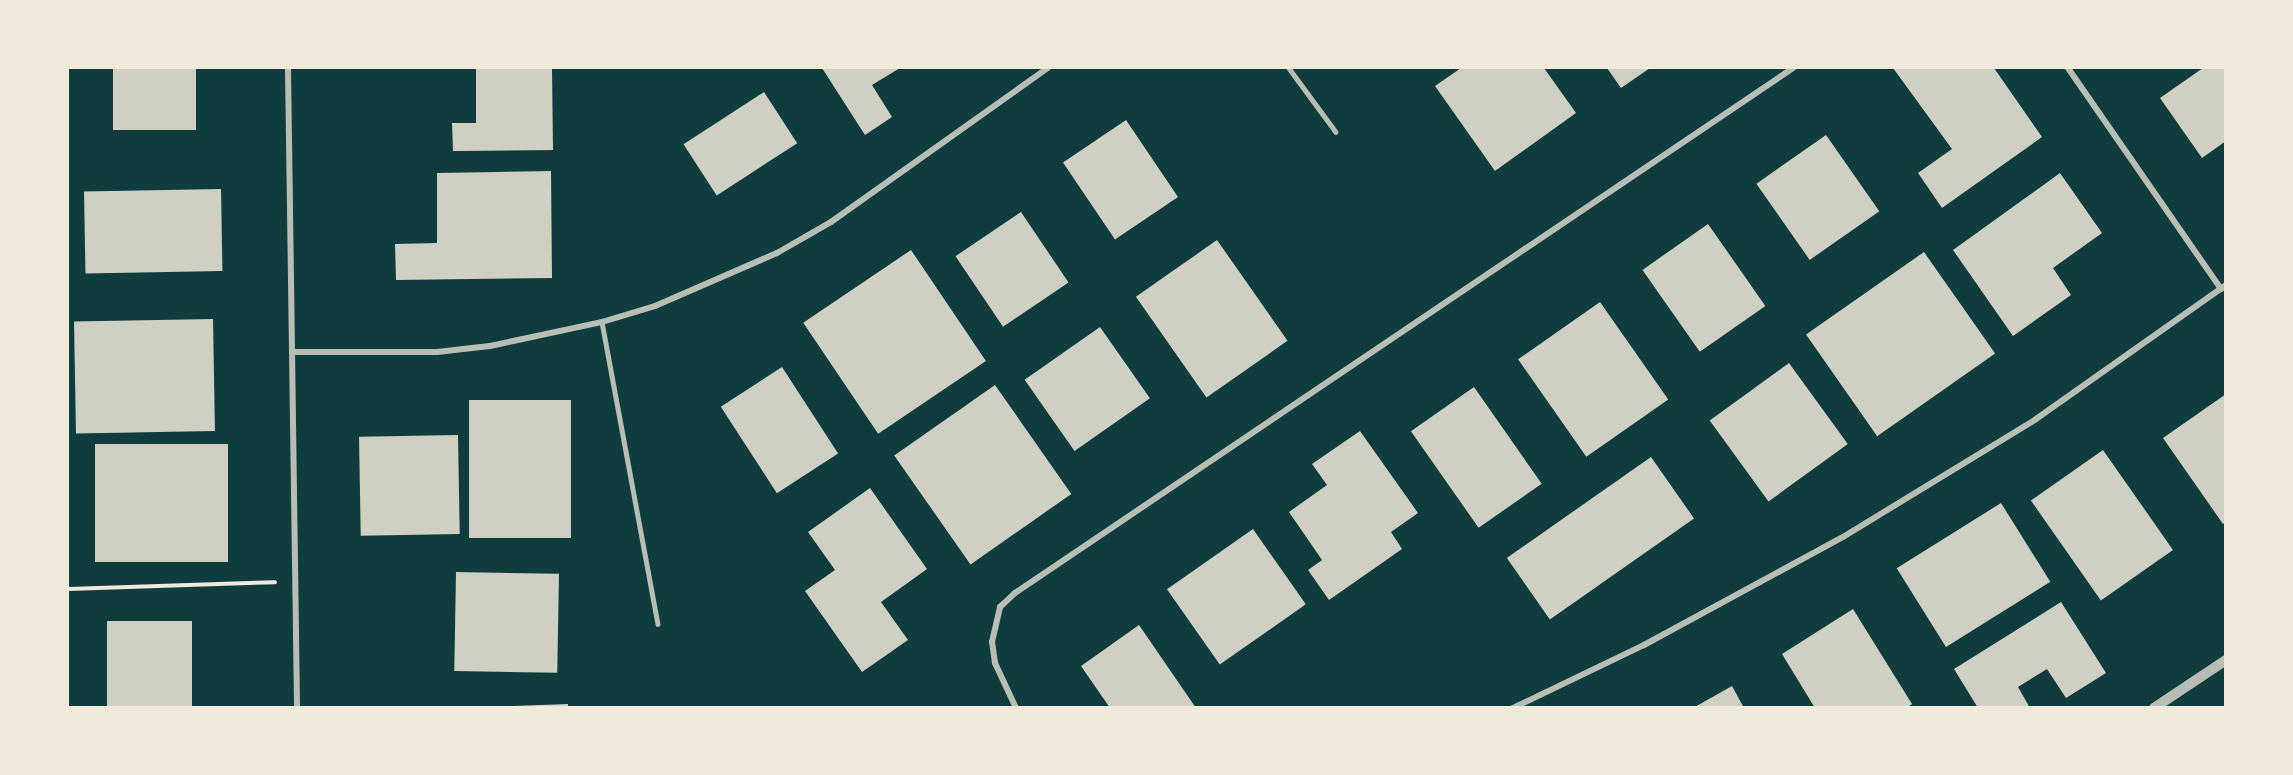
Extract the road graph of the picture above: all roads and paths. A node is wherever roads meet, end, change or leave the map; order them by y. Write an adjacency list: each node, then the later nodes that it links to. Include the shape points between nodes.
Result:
1 (288, 68): 9 (street)
2 (1048, 68): 8 (street, via 804,238 713,283)
3 (1288, 68): 6 (lane)
4 (1793, 68): 15 (street, via 1015,593 1000,607 992,642 995,663)
5 (2068, 68): 7 (street)
6 (1335, 132)
7 (2223, 287): 16 (street, via 2036,419 1853,531 1644,645)
8 (602, 322): 9 (street, via 512,342 437,352); 12 (lane)
9 (292, 352): 10 (street)
10 (296, 581): 11 (path); 14 (street)
11 (68, 589)
12 (658, 624)
13 (2226, 660): 17 (street)
14 (297, 708)
15 (1016, 708)
16 (1513, 708)
17 (2154, 708)

